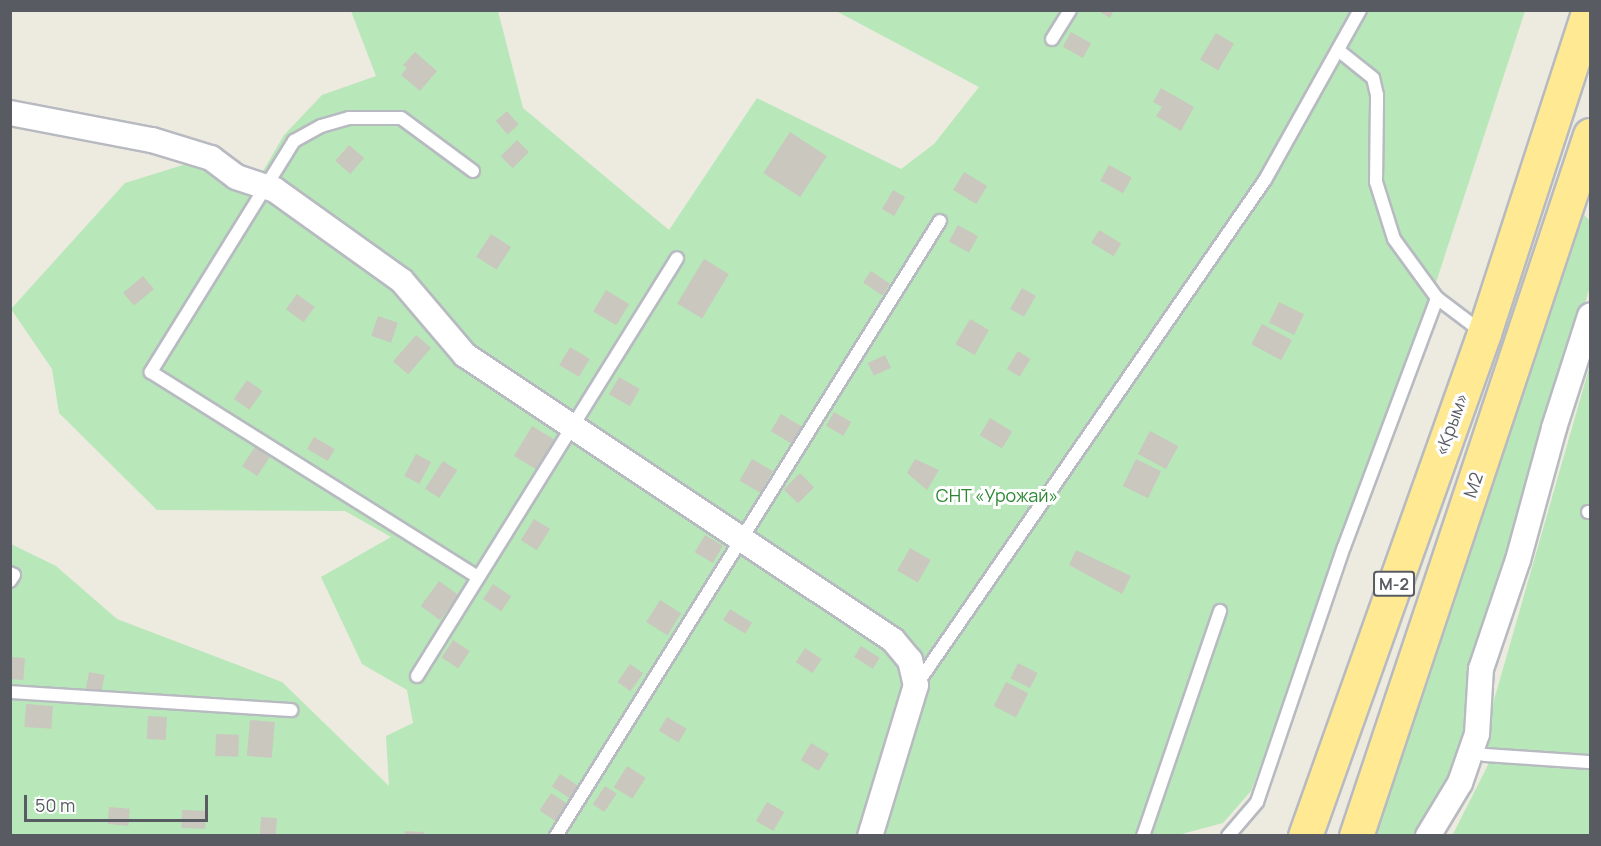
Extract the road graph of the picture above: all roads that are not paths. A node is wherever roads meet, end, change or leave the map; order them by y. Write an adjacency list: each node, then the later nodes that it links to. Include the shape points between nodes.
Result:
1 (1070, 10): 4 (lane)
2 (1360, 10): 5 (lane)
3 (1589, 10): 15 (highway, «Крым» / М-2)
4 (1052, 39)
5 (1338, 51): 13 (lane, via 1373,78 1377,94 1376,182 1394,239); 23 (lane, via 1264,180)
6 (10, 113): 10 (street, via 152,140 211,158 236,177)
7 (1590, 135): 8 (highway, М2)
8 (1584, 166): 33 (highway, М2)
9 (473, 171): 10 (lane, via 401,118 349,118 321,126 294,141)
10 (268, 188): 16 (street, via 402,281 465,355); 19 (lane, via 151,372)
11 (940, 221): 17 (lane)
12 (677, 258): 16 (lane)
13 (1437, 298): 15 (lane); 31 (lane, via 1344,547 1257,801)
14 (1590, 316): 34 (street, via 1518,560 1481,669 1477,734 1460,783)
15 (1484, 333): 32 (highway, «Крым» / М-2)
16 (570, 428): 17 (street); 19 (lane)
17 (740, 539): 23 (street, via 893,640 910,660); 28 (lane)
18 (10, 573): 20 (lane, via 14,575)
19 (478, 577): 22 (lane)
20 (10, 581)
21 (1220, 611): 30 (lane)
22 (417, 676)
23 (916, 685): 29 (street)
24 (10, 692): 25 (lane)
25 (291, 710)
26 (1484, 755): 27 (lane)
27 (1590, 762)
28 (556, 836)
29 (870, 836)
30 (1143, 836)
31 (1228, 836)
32 (1305, 836)
33 (1356, 836)
34 (1428, 836)

